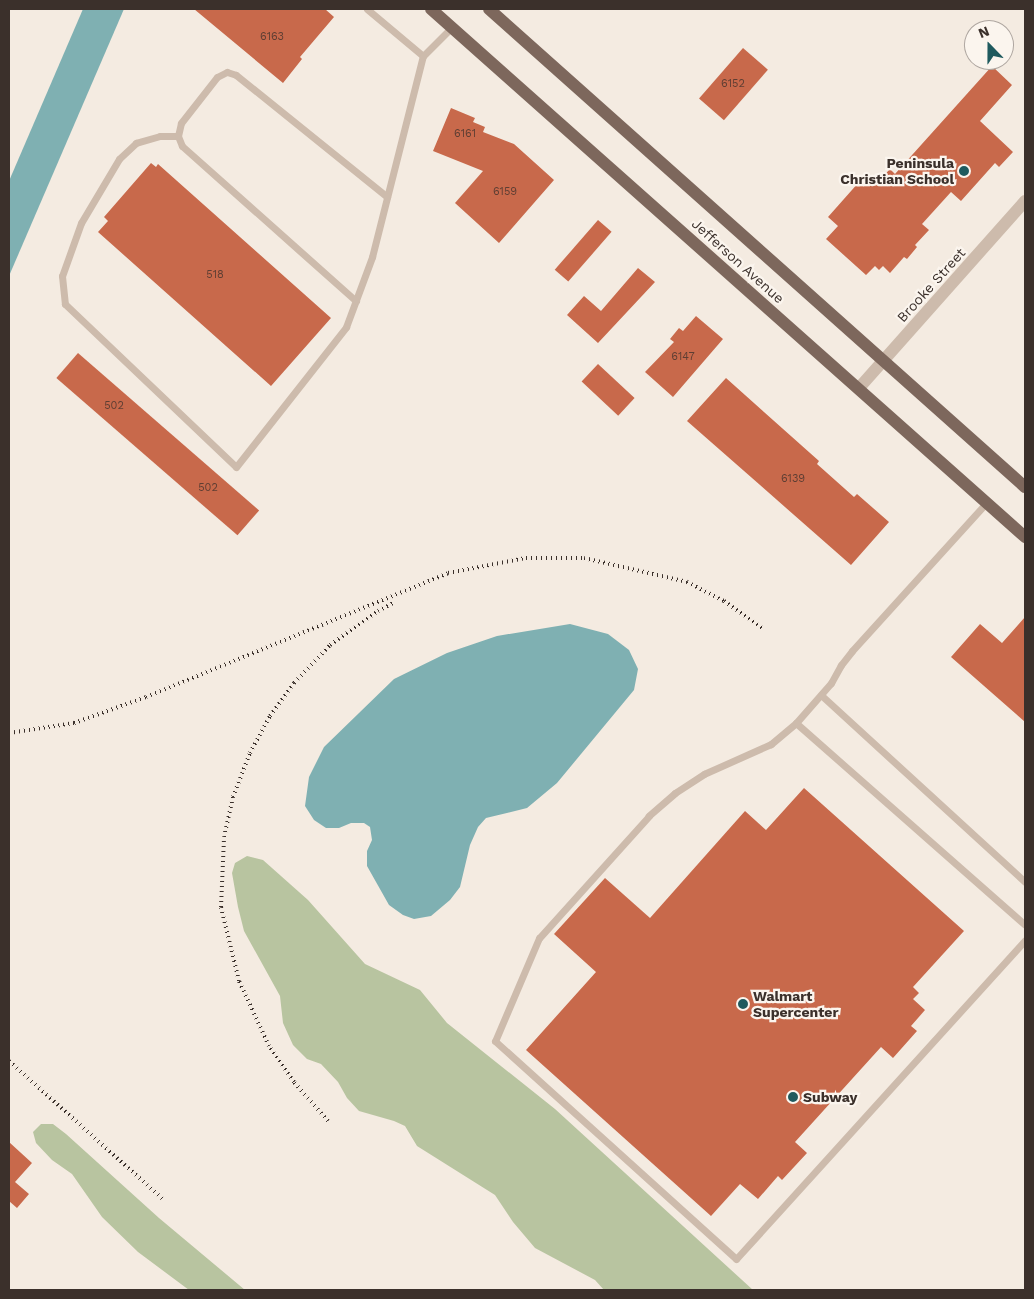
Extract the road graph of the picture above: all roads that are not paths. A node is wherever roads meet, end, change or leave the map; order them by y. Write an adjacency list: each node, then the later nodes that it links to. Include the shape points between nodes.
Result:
1 (367, 9): 5 (lane)
2 (431, 9): 4 (main road, Jefferson Avenue)
3 (489, 9): 10 (main road, Jefferson Avenue)
4 (452, 27): 5 (lane); 11 (main road, Jefferson Avenue)
5 (423, 56): 7 (lane)
6 (178, 136): 7 (lane, via 181,123 217,78 227,72 236,75); 9 (lane, via 182,146); 9 (lane, via 160,136 136,143 119,159 81,223 62,276 65,304 236,467 346,327)
7 (387, 197): 9 (lane, via 372,257)
8 (1025, 201): 10 (street, Brooke Street)
9 (356, 301)
10 (883, 362): 11 (street, Brooke Street); 12 (main road, Jefferson Avenue)
11 (859, 388): 13 (main road, Jefferson Avenue)
12 (1025, 487)
13 (987, 502): 14 (main road, Jefferson Avenue); 15 (lane, via 852,651)
14 (1025, 536)
15 (821, 695): 16 (lane); 17 (lane)
16 (796, 724): 18 (lane); 19 (lane, via 771,744 704,774 675,794 650,816 539,938 495,1041 517,1062 736,1259)
17 (1025, 882)
18 (1025, 925)
19 (1025, 940)

